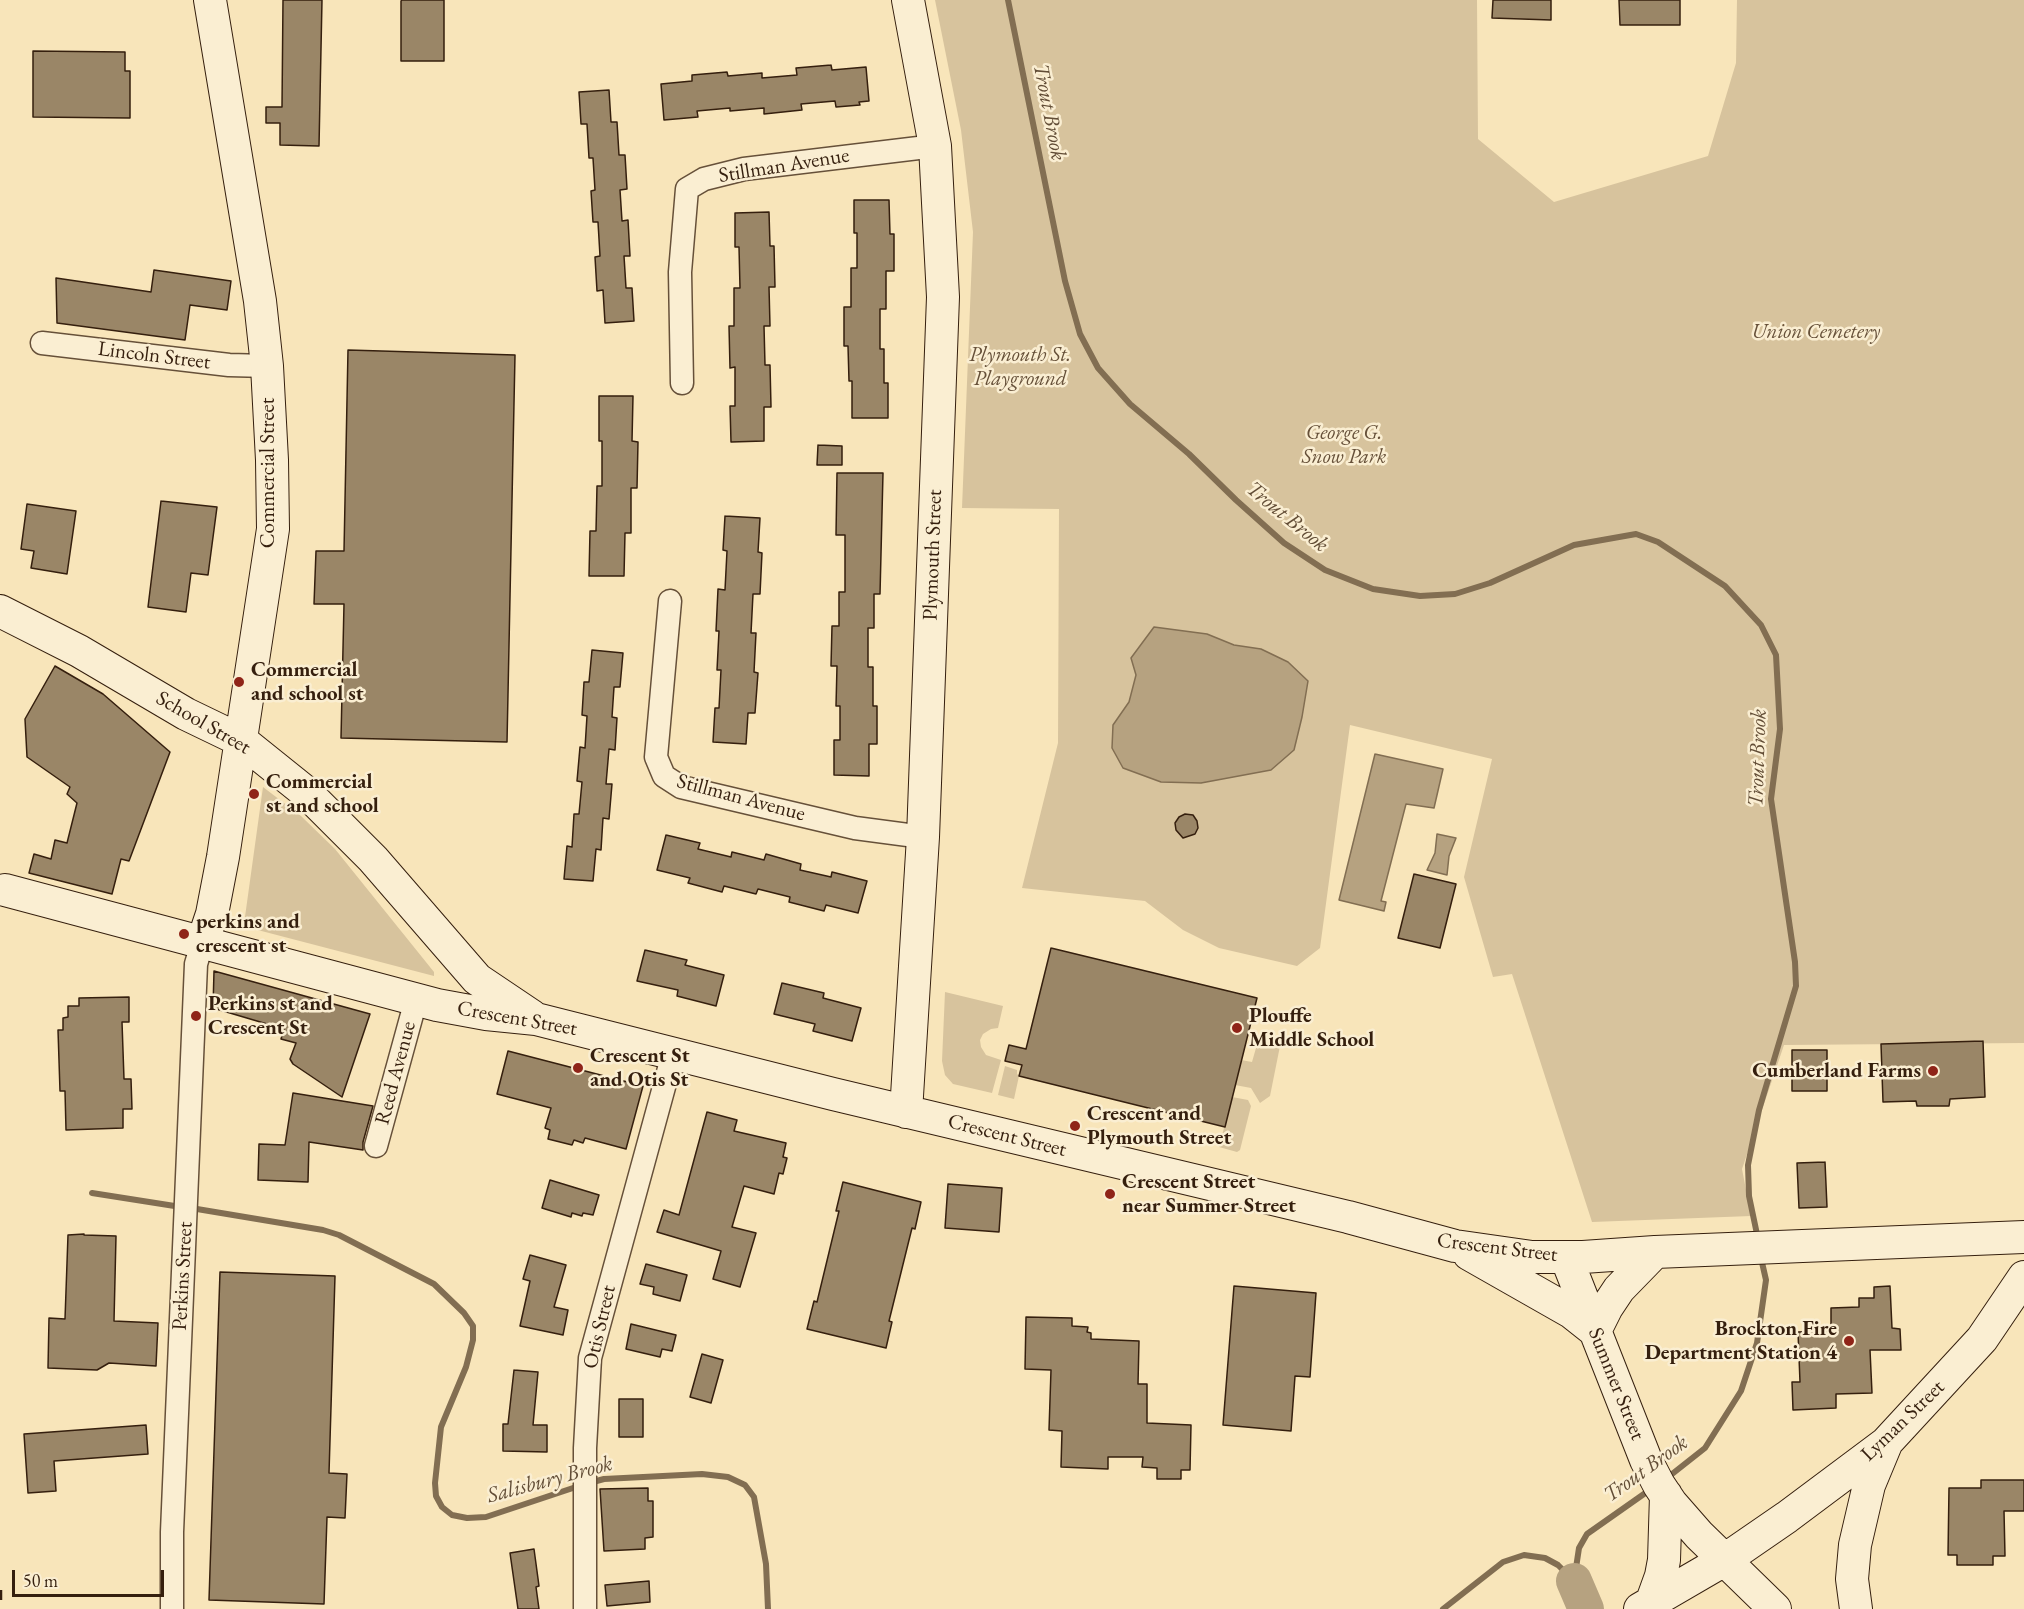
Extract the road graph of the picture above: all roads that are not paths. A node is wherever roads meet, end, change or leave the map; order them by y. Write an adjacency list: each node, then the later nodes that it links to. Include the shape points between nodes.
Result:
1 (210, 0): 5 (main road, Commercial Street, via 260,301)
2 (908, 0): 3 (main road, Plymouth Street)
3 (935, 146): 6 (street, Stillman Avenue, via 744,169 704,179 687,189 680,272); 10 (main road, Plymouth Street, via 943,297)
4 (42, 343): 5 (street, Lincoln Street)
5 (267, 366): 9 (main road, Commercial Street, via 273,529)
6 (682, 383)
7 (670, 601): 10 (street, Stillman Avenue, via 656,757 664,776 681,787 855,828)
8 (0, 610): 9 (main road, School Street)
9 (242, 741): 12 (main road, Commercial Street, via 219,881); 14 (main road, School Street, via 308,795 366,851 477,979)
10 (922, 837): 16 (main road, Plymouth Street)
11 (5, 890): 12 (main road, Crescent Street)
12 (202, 944): 13 (main road, Crescent Street); 28 (street, Perkins Street, via 196,964)
13 (416, 1000): 14 (main road, Crescent Street); 17 (street, Reed Avenue)
14 (536, 1019): 15 (main road, Crescent Street)
15 (673, 1054): 16 (main road, Crescent Street); 29 (street, Otis Street, via 590,1358 584,1503)
16 (906, 1112): 19 (main road, Crescent Street)
17 (376, 1146)
18 (2024, 1238): 20 (main road, Crescent Street)
19 (1455, 1246): 21 (main road, Crescent Street, via 1532,1257); 23 (main road, via 1571,1311)
20 (1656, 1252): 21 (main road, Crescent Street); 23 (main road, via 1619,1289)
21 (1566, 1257): 23 (main road, Summer Street)
22 (2024, 1277): 24 (main road, Lyman Street, via 1982,1339)
23 (1595, 1331): 25 (main road, Summer Street, via 1646,1460)
24 (1886, 1443): 26 (main road, Lyman Street); 31 (main road, via 1869,1485 1855,1545 1852,1579)
25 (1665, 1495): 26 (main road, Summer Street); 27 (main road, via 1664,1560 1661,1576)
26 (1726, 1559): 27 (main road, Lyman Street); 30 (main road, Summer Street)
27 (1646, 1605)
28 (172, 1609)
29 (585, 1609)
30 (1774, 1609)
31 (1856, 1609)

